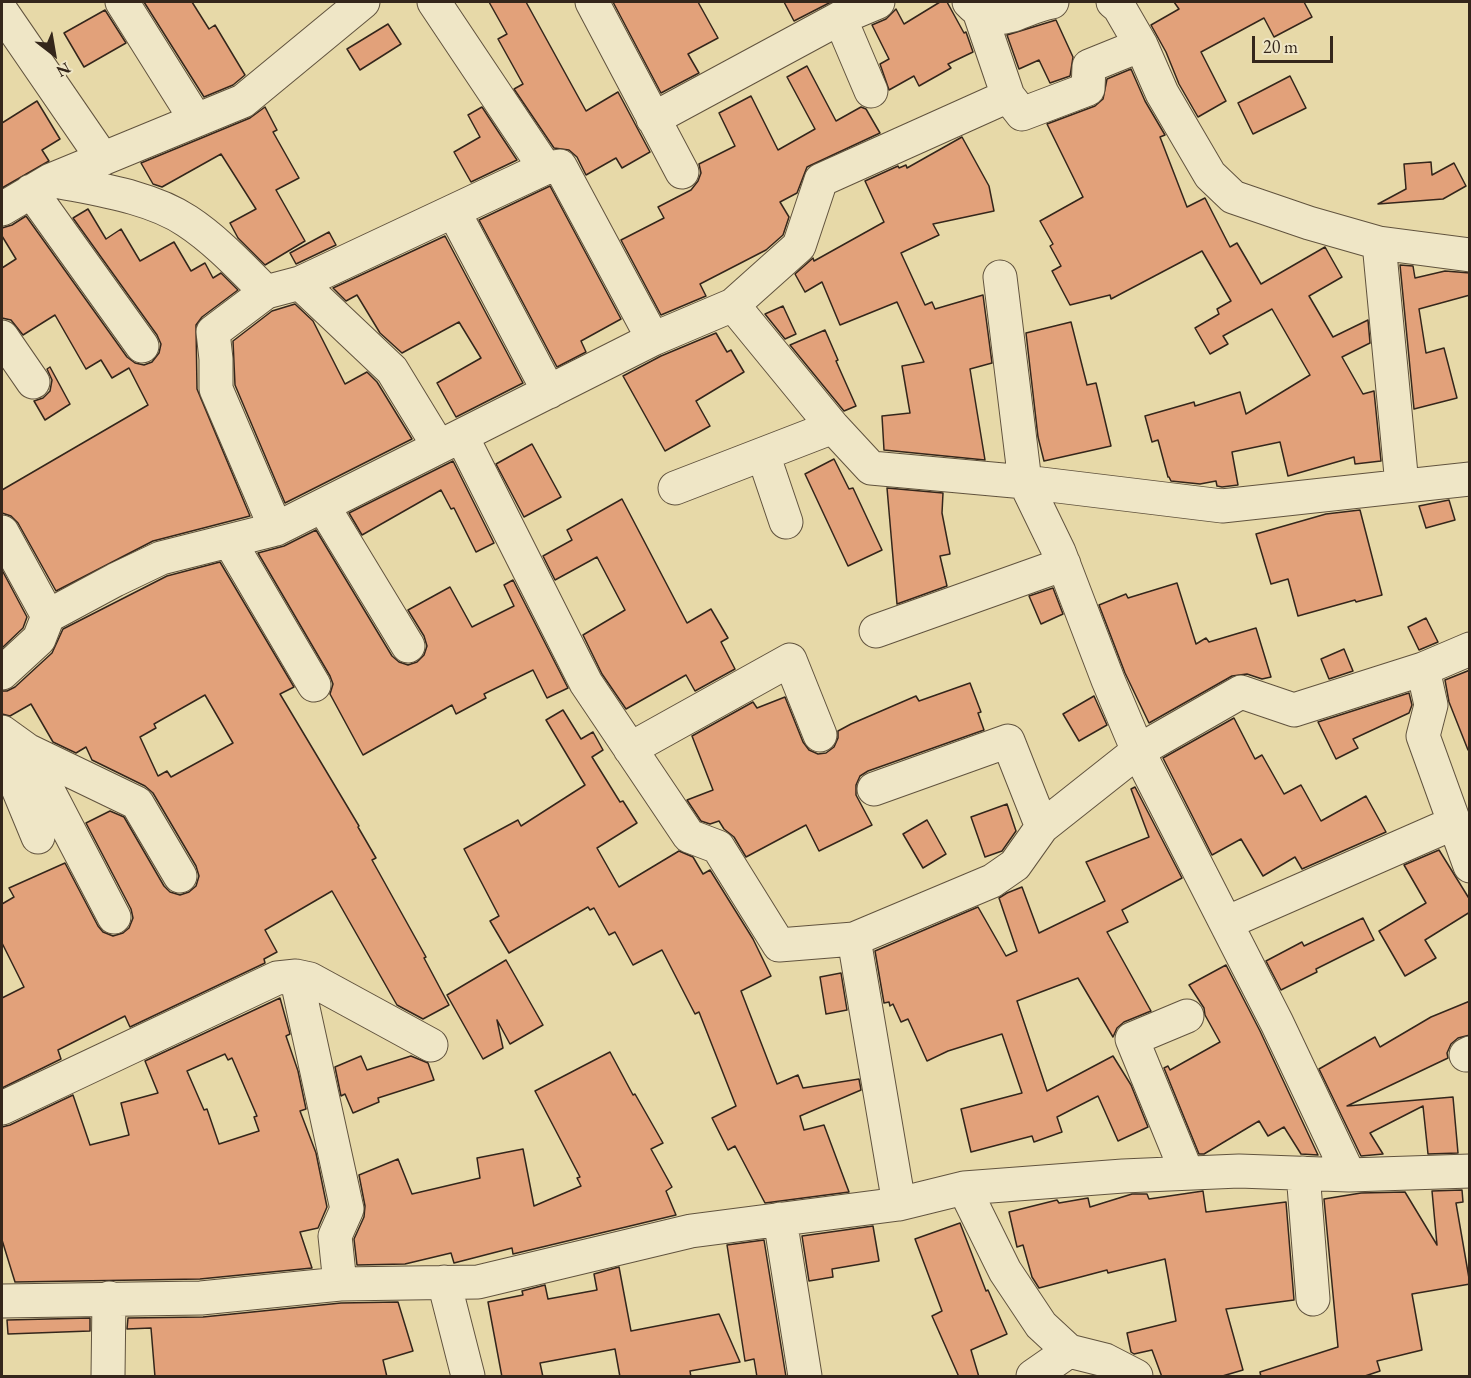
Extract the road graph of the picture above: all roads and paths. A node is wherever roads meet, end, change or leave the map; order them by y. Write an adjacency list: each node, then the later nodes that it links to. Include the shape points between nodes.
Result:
1 (122, 2): 15 (street)
2 (363, 2): 15 (street, via 243,101)
3 (434, 2): 17 (street)
4 (592, 2): 14 (street)
5 (878, 2): 10 (street)
6 (1052, 2): 8 (street, via 994,18)
7 (1113, 2): 11 (street)
8 (974, 8): 13 (street)
9 (2, 12): 16 (street)
10 (840, 18): 12 (street); 14 (street)
11 (1141, 45): 13 (street, via 1089,66 1088,89 1022,114); 21 (street, via 1162,93 1210,175 1233,197)
12 (871, 91)
13 (1008, 96): 26 (street, via 821,180 799,246)
14 (653, 119): 18 (street)
15 (196, 120): 16 (street)
16 (103, 159): 19 (street)
17 (545, 168): 20 (street); 28 (street, via 560,166)
18 (682, 172)
19 (18, 197): 25 (street, via 140,199 186,220); 29 (street)
20 (454, 212): 24 (street); 31 (street)
21 (1379, 243): 22 (street); 37 (street)
22 (1470, 255)
23 (1000, 277): 36 (street)
24 (300, 283): 25 (street); 33 (street, via 392,370)
25 (266, 292): 41 (street, via 213,332 216,389)
26 (733, 305): 28 (street); 32 (street)
27 (2, 337): 30 (street)
28 (653, 339): 31 (street)
29 (142, 346)
30 (33, 382)
31 (549, 392): 33 (street)
32 (832, 427): 34 (street); 36 (street, via 871,468)
33 (450, 442): 39 (street); 54 (street, via 586,683)
34 (763, 454): 38 (street); 40 (street)
35 (1470, 479): 37 (street)
36 (1025, 482): 37 (street, via 1222,506); 44 (street)
37 (1402, 485)
38 (675, 488)
39 (323, 506): 41 (street); 47 (street)
40 (786, 522)
41 (276, 529): 43 (street)
42 (2, 532): 45 (street)
43 (230, 542): 45 (street, via 161,558); 51 (street)
44 (1064, 564): 46 (street); 55 (street)
45 (48, 616): 50 (street, via 39,639)
46 (876, 631)
47 (408, 646)
48 (1470, 649): 49 (street)
49 (1423, 669): 55 (street, via 1294,710 1241,692); 57 (street, via 1431,705 1423,736)
50 (2, 673)
51 (314, 685)
52 (820, 735): 54 (street, via 790,660)
53 (10, 744): 59 (street); 61 (street, via 137,803); 62 (street)
54 (630, 748): 64 (street, via 689,836 718,847 778,945)
55 (1138, 751): 58 (street); 63 (street)
56 (874, 789): 58 (street, via 1008,741)
57 (1454, 823): 60 (street); 63 (street)
58 (1042, 827): 64 (street, via 1015,864 992,881)
59 (38, 837)
60 (1470, 866)
61 (180, 876)
62 (114, 917)
63 (1226, 924): 72 (street)
64 (854, 939): 74 (street)
65 (296, 976): 67 (street, via 310,979); 68 (street, via 277,978); 77 (street, via 346,1209 335,1236)
66 (1187, 1016): 70 (street, via 1132,1039)
67 (431, 1045)
68 (2, 1108)
69 (1470, 1171): 72 (street)
70 (1187, 1173): 71 (street); 73 (street)
71 (1303, 1173): 72 (street); 79 (street)
72 (1349, 1175)
73 (964, 1188): 74 (street); 81 (street, via 1005,1270 1041,1325)
74 (899, 1204): 75 (street)
75 (780, 1219): 76 (street, via 691,1231 478,1282); 84 (street)
76 (444, 1282): 77 (street); 83 (street)
77 (340, 1284): 78 (street, via 201,1298)
78 (109, 1298): 80 (street); 82 (street)
79 (1313, 1299)
80 (2, 1301)
81 (1069, 1351): 85 (street); 86 (street, via 1105,1360)
82 (108, 1377)
83 (468, 1377)
84 (805, 1377)
85 (1033, 1377)
86 (1136, 1377)

